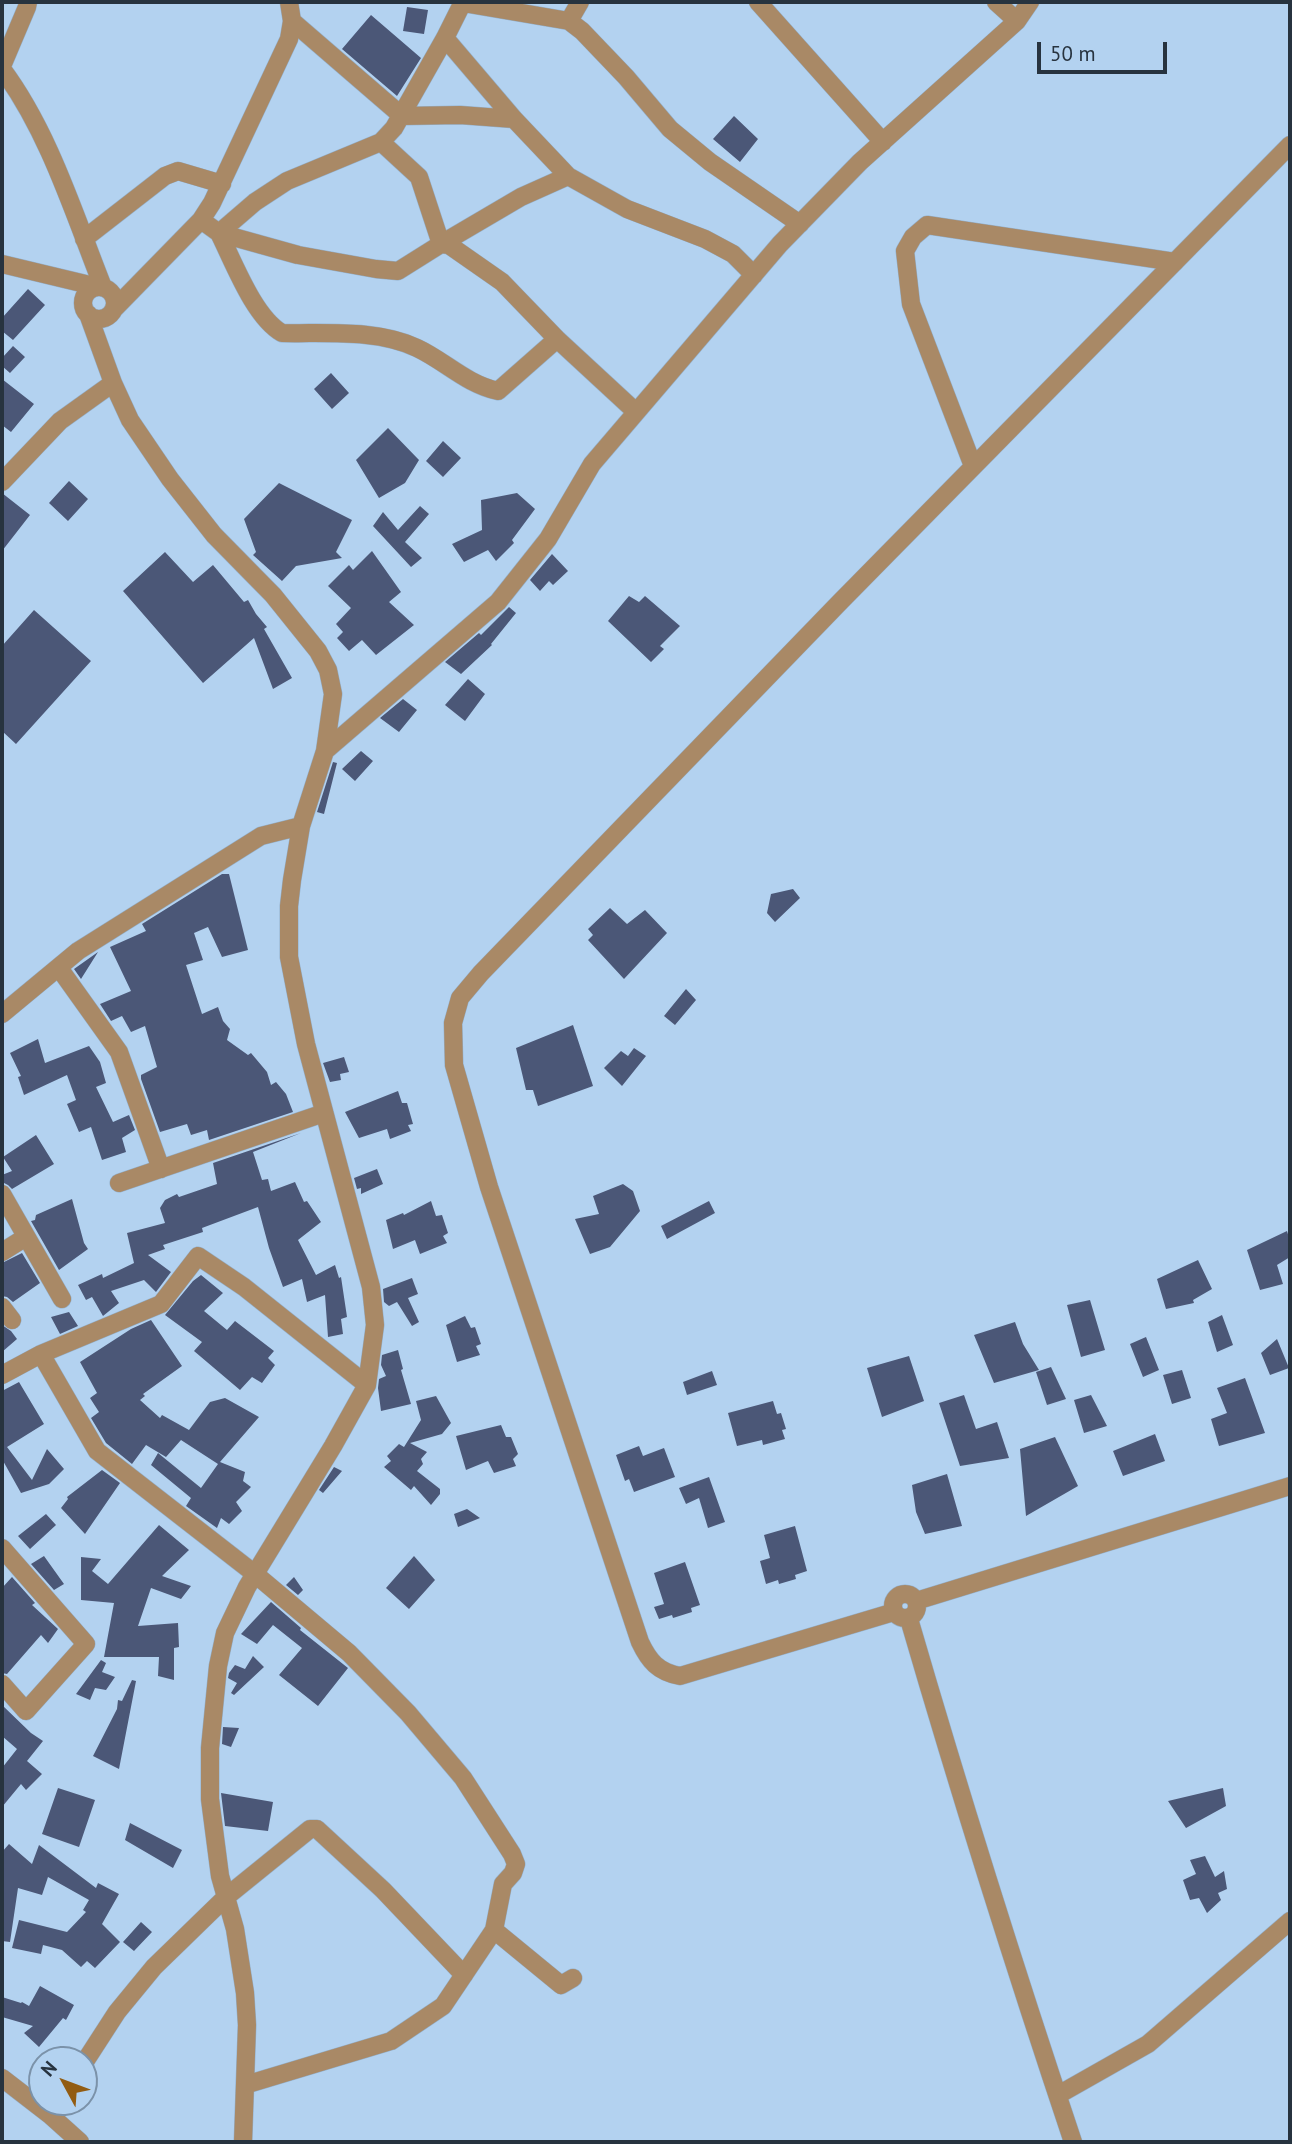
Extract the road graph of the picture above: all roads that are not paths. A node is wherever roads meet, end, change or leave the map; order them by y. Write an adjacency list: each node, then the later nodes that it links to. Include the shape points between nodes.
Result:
1 (27, 2): 12 (street)
2 (289, 2): 8 (street)
3 (580, 2): 9 (street)
4 (758, 2): 16 (street)
5 (996, 2): 10 (street)
6 (1030, 2): 10 (street)
7 (463, 3): 9 (street); 11 (street)
8 (292, 21): 13 (street); 19 (street, via 289,39)
9 (569, 21): 21 (street, via 626,77 670,130)
10 (1017, 21): 16 (street)
11 (445, 38): 13 (street); 14 (street)
12 (2, 68): 23 (street, via 30,111)
13 (401, 116): 14 (street); 15 (street)
14 (514, 119): 18 (street)
15 (381, 142): 22 (street, via 287,181); 24 (street, via 419,177)
16 (883, 142): 21 (street)
17 (1290, 145): 25 (street)
18 (568, 176): 24 (street, via 521,197); 28 (street, via 627,209 705,239 733,254)
19 (222, 184): 20 (street); 23 (street, via 178,171 165,176)
20 (201, 220): 22 (street); 27 (street)
21 (800, 224): 28 (street)
22 (219, 233): 24 (street, via 298,255 398,271); 33 (street, via 260,312 282,333 388,338 416,348 481,387 498,391)
23 (84, 239): 30 (street)
24 (441, 244): 33 (street, via 502,282)
25 (1175, 262): 37 (street); 37 (street, via 928,225 913,237 905,251 911,304)
26 (2, 264): 29 (street)
27 (152, 272): 30 (street); 32 (street)
28 (754, 275): 36 (street)
29 (54, 276): 30 (street); 31 (street)
30 (102, 288): 31 (street, via 86,294); 32 (street, via 115,297)
31 (86, 311): 32 (street, via 98,319); 34 (street)
32 (111, 312): 34 (street)
33 (557, 339): 36 (street)
34 (102, 350): 35 (street)
35 (113, 383): 38 (street, via 60,421); 39 (street, via 130,420 170,479 318,651 333,694)
36 (636, 412): 39 (street, via 592,464 548,539 498,601)
37 (974, 466): 56 (street, via 481,973 460,998 453,1023 454,1065 489,1187 648,1658 658,1668 680,1676)
38 (2, 482)
39 (325, 751): 40 (street)
40 (301, 826): 41 (street, via 261,836 78,951); 43 (street, via 289,906 289,957)
41 (59, 968): 42 (street); 44 (street, via 119,1052)
42 (2, 1014)
43 (324, 1113): 44 (street); 52 (street, via 371,1287 375,1325)
44 (161, 1169): 45 (street)
45 (119, 1183)
46 (2, 1194): 47 (street)
47 (26, 1237): 48 (street); 49 (street)
48 (2, 1252)
49 (62, 1299)
50 (41, 1354): 51 (street); 52 (street, via 161,1304 198,1256); 55 (street, via 97,1451)
51 (2, 1374)
52 (367, 1385): 55 (street)
53 (1290, 1486): 56 (street, via 916,1601 917,1610)
54 (2, 1548): 57 (street, via 86,1644 26,1711)
55 (255, 1574): 58 (street, via 225,1633 210,1748 215,1847); 60 (street, via 349,1653 463,1778 516,1864 503,1884)
56 (902, 1615): 67 (street)
57 (2, 1684)
58 (226, 1897): 61 (street, via 310,1829 317,1829); 63 (street, via 155,1967); 65 (street, via 246,1993)
59 (1290, 1921): 67 (street, via 1148,2044)
60 (494, 1930): 61 (street); 62 (street, via 561,1985)
61 (464, 1975): 65 (street, via 443,2007 391,2041)
62 (573, 1978)
63 (95, 2046)
64 (2, 2078): 66 (street)
65 (245, 2085): 70 (street)
66 (28, 2093)
67 (1058, 2095): 71 (street)
68 (60, 2116): 69 (street)
69 (80, 2142)
70 (243, 2142)
71 (1073, 2142)

